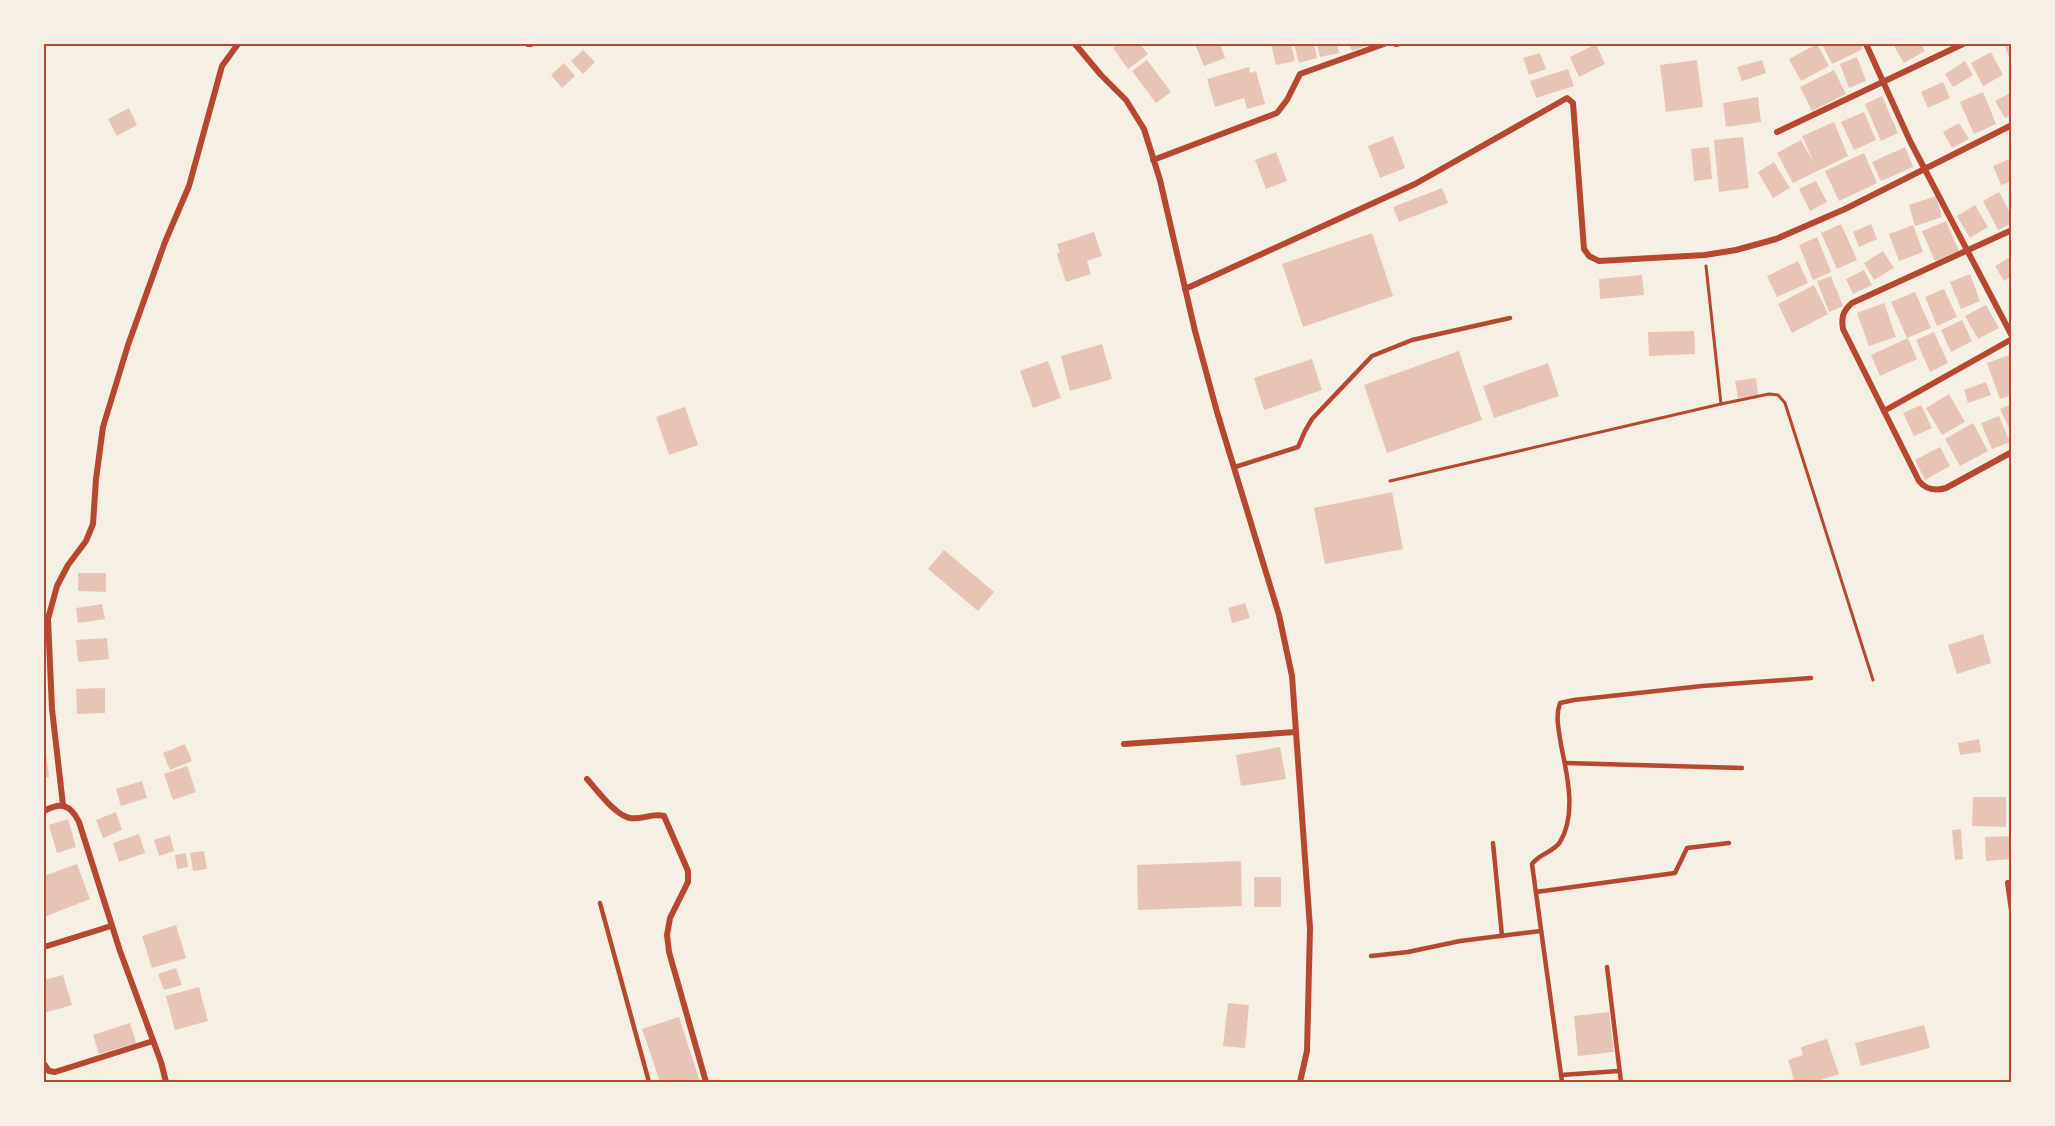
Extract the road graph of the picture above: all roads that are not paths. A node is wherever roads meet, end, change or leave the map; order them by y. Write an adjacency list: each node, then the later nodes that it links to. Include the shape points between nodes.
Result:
1 (238, 44): 25 (street, via 222,66 189,186 157,262 103,427 93,524 57,586 48,619 52,709)
2 (1075, 44): 9 (street, via 1126,100 1144,129)
3 (1384, 44): 9 (street, via 1300,74 1277,113)
4 (1866, 44): 6 (street)
5 (1963, 44): 6 (street)
6 (1882, 81): 8 (street); 10 (street)
7 (2012, 125): 10 (street)
8 (1777, 132)
9 (1153, 160): 13 (street)
10 (1926, 169): 12 (street); 13 (street, via 1776,239 1705,255 1599,261 1584,249 1573,103 1567,98 1415,183)
11 (2012, 230): 12 (street)
12 (1967, 251): 15 (street); 16 (street, via 1852,303 1842,314 1843,328)
13 (1185, 290): 18 (street)
14 (1510, 318): 18 (lane, via 1412,340 1372,356 1312,419 1298,447)
15 (2012, 337): 16 (street)
16 (1884, 411): 17 (street, via 1925,488 1946,488)
17 (2012, 452)
18 (1235, 467): 20 (street, via 1279,615 1292,676)
19 (1811, 678): 22 (lane, via 1564,701 1556,715)
20 (1296, 732): 21 (street); 46 (street, via 1310,928 1307,1051)
21 (1124, 744)
22 (1565, 764): 23 (lane); 30 (lane, via 1565,831 1557,846 1532,864)
23 (1742, 768)
24 (587, 779): 45 (street, via 614,809 630,818 664,816 688,871 688,882 670,918 667,935)
25 (63, 805): 26 (street); 33 (street, via 74,812 79,822)
26 (44, 811)
27 (1493, 843): 35 (lane)
28 (1729, 843): 30 (lane, via 1687,848 1675,873)
29 (2008, 883): 32 (street)
30 (1536, 892): 34 (lane)
31 (600, 903): 44 (lane)
32 (2012, 911)
33 (111, 926): 36 (street); 39 (street)
34 (1542, 931): 35 (lane); 42 (lane)
35 (1502, 936): 37 (lane)
36 (44, 947)
37 (1371, 956)
38 (1606, 967): 41 (lane)
39 (153, 1041): 40 (street, via 55,1072); 43 (street)
40 (44, 1064)
41 (1619, 1071): 42 (lane); 48 (lane)
42 (1561, 1075): 47 (lane)
43 (166, 1083)
44 (649, 1083)
45 (706, 1083)
46 (1300, 1083)
47 (1562, 1083)
48 (1621, 1083)

